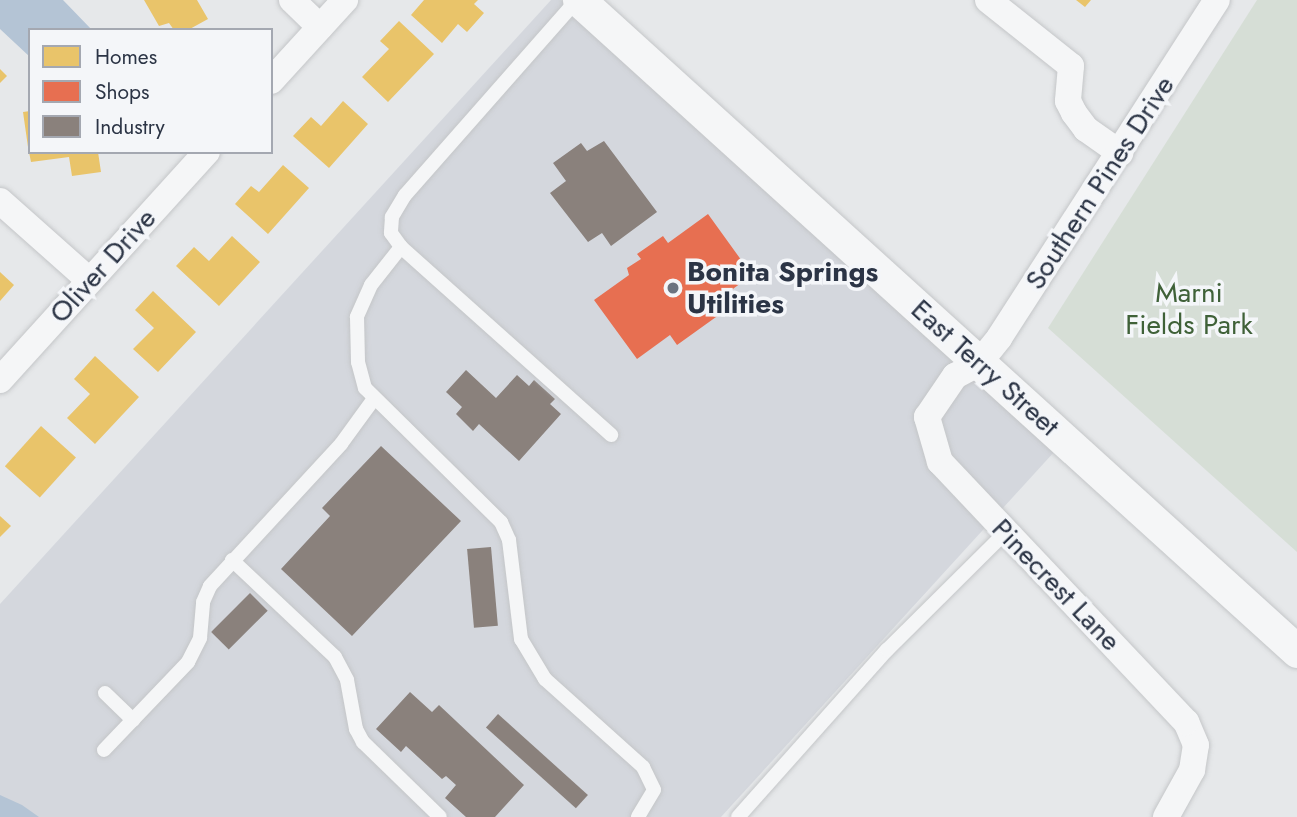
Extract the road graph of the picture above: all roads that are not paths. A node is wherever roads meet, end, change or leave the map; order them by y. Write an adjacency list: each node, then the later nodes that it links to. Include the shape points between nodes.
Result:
1 (292, 0): 6 (street)
2 (345, 0): 6 (street)
3 (988, 0): 8 (street, via 1071,65 1068,101 1074,113 1086,129)
4 (1217, 0): 8 (street, Southern Pines Drive)
5 (583, 1): 11 (lane, via 405,195 393,217 391,233); 13 (street, East Terry Street)
6 (320, 27): 7 (street)
7 (273, 79)
8 (1120, 153): 13 (street, Southern Pines Drive, via 1042,276)
9 (204, 154): 12 (street, Oliver Drive)
10 (0, 201): 12 (street)
11 (401, 247): 15 (lane, via 372,285 357,317 358,362); 16 (lane)
12 (90, 281): 14 (street, Oliver Drive)
13 (979, 363): 17 (street, Pinecrest Lane, via 955,376 927,417 940,462); 19 (street, East Terry Street)
14 (0, 380)
15 (373, 400): 18 (lane, via 341,444); 24 (lane, via 501,522 509,540 521,639 545,679 643,767 654,790)
16 (611, 435)
17 (1005, 533): 25 (lane, via 887,650); 26 (street, Pinecrest Lane, via 1186,722 1195,745 1192,770)
18 (232, 560): 21 (lane, via 209,586 200,638 188,662); 23 (lane, via 335,657 347,680 356,729 363,742)
19 (1297, 652)
20 (105, 692): 21 (lane)
21 (133, 720): 22 (lane)
22 (104, 750)
23 (440, 817)
24 (638, 817)
25 (738, 817)
26 (1166, 817)

